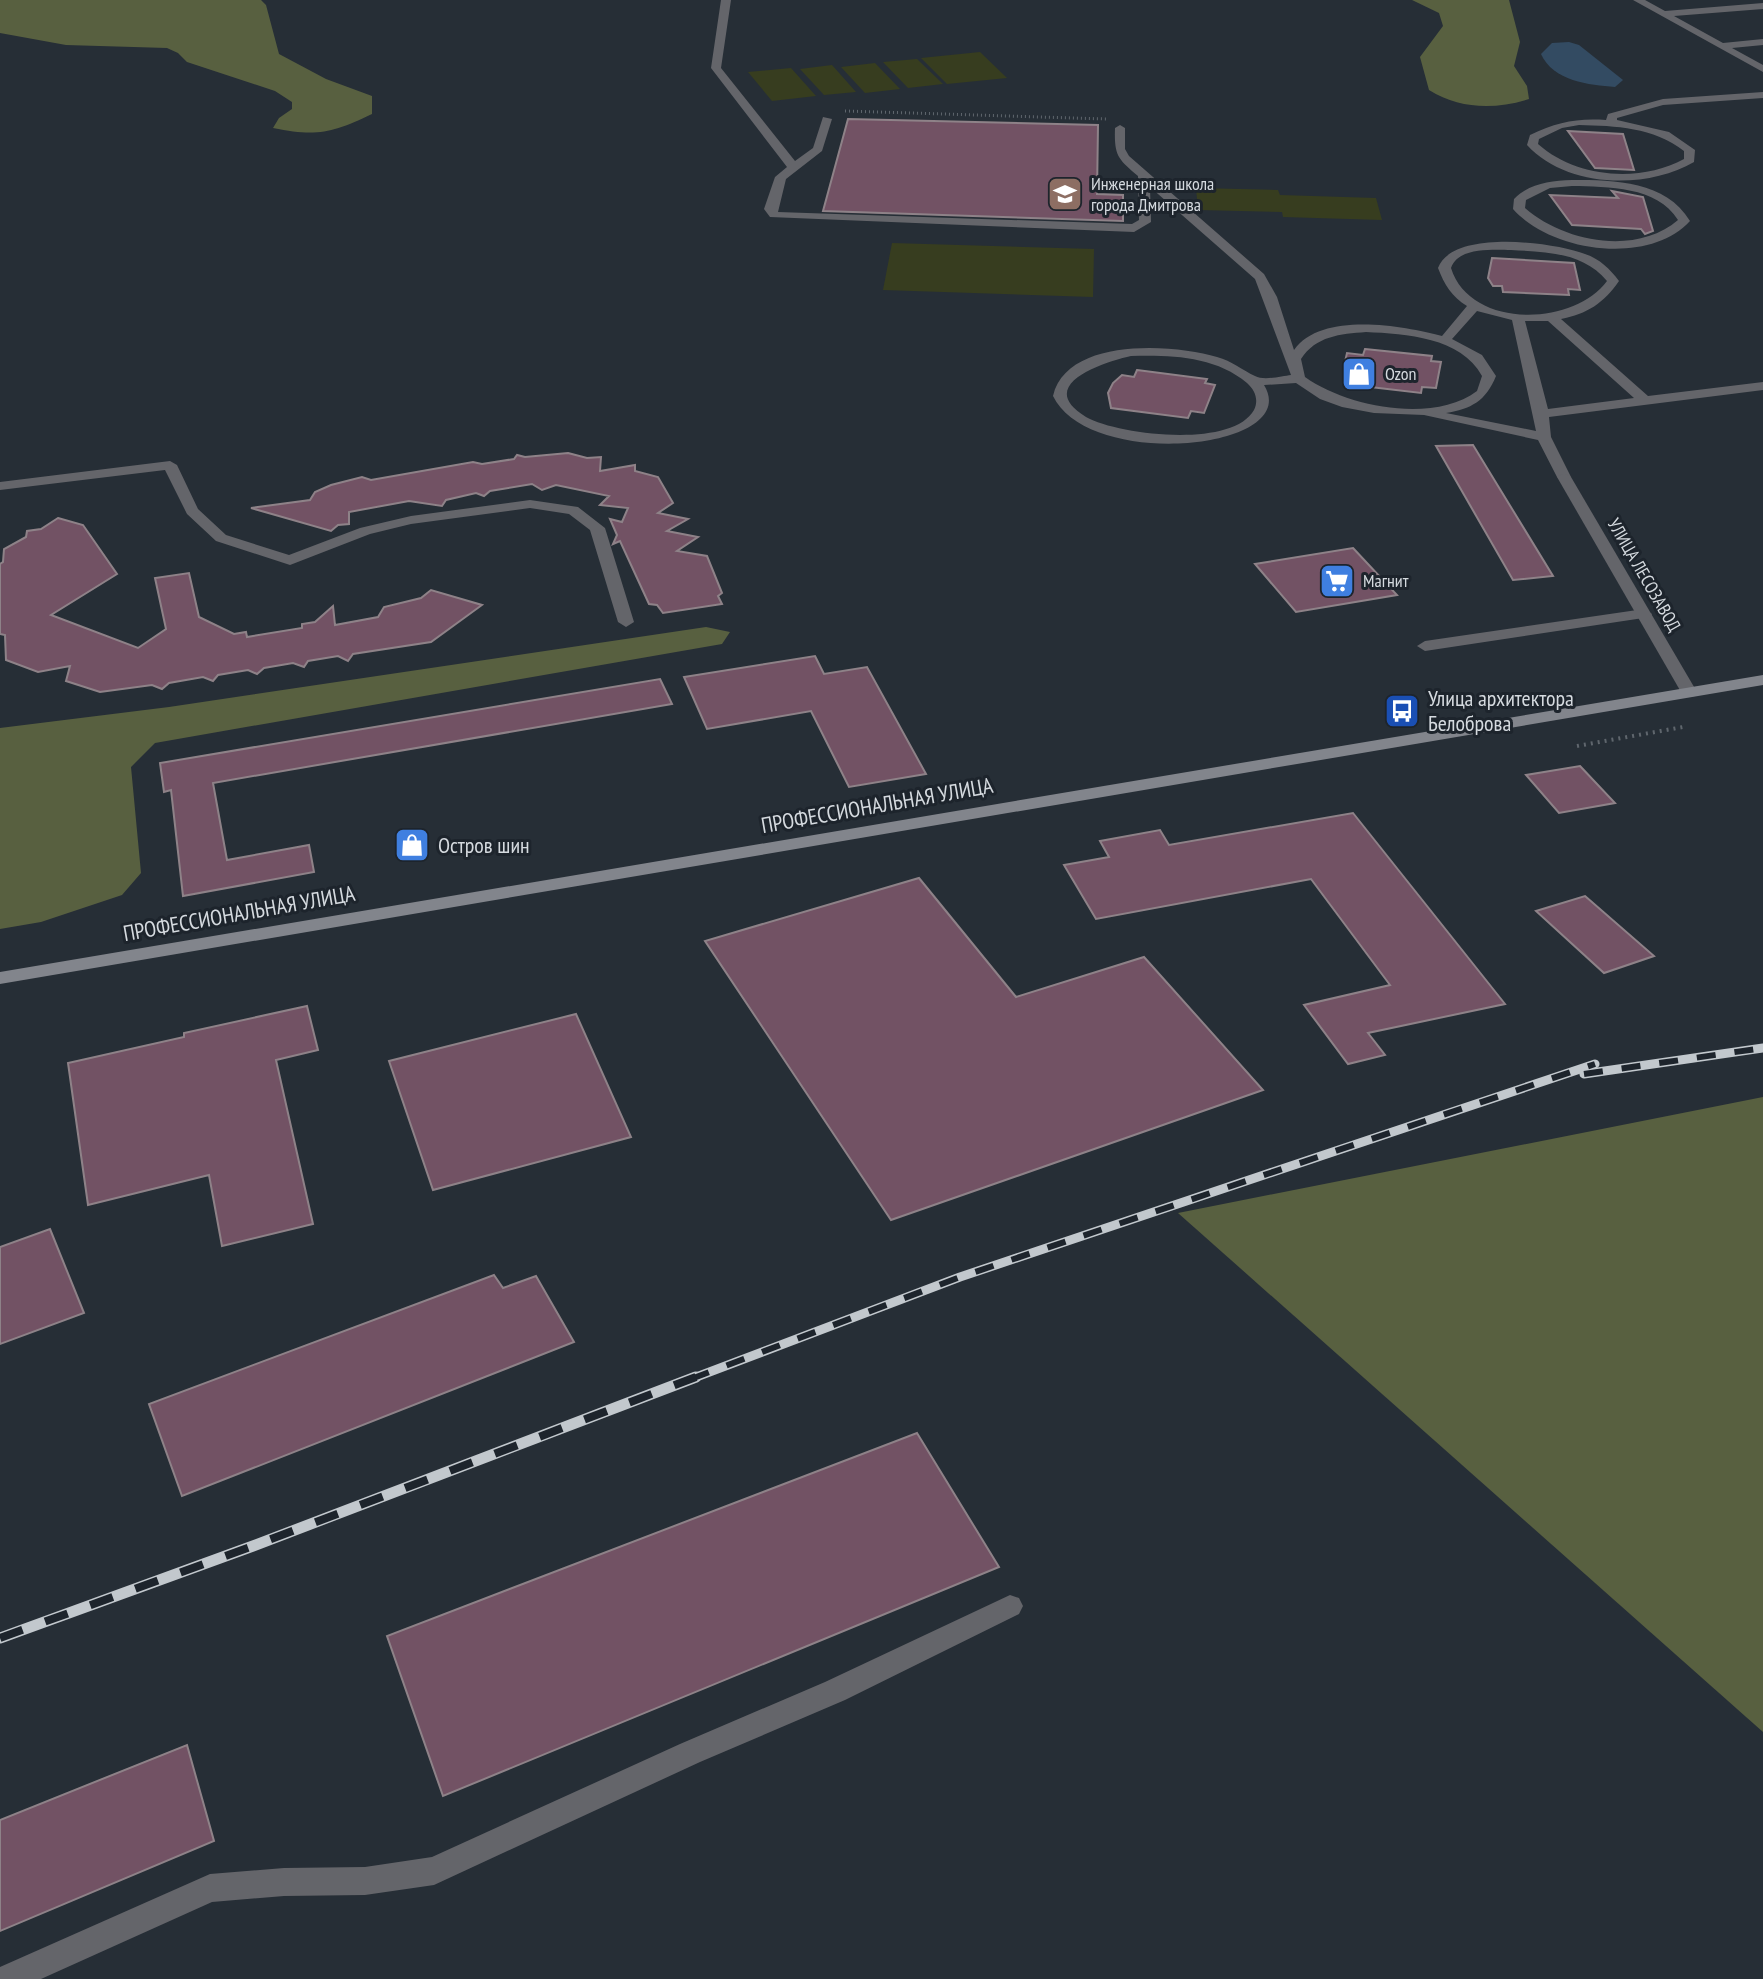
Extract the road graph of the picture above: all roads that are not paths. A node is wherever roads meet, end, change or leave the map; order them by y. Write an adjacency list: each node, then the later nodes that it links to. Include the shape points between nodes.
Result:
1 (726, 0): 12 (street, via 716,68)
2 (1638, 0): 4 (street)
3 (1763, 6): 4 (street)
4 (1664, 14): 6 (street)
5 (1763, 42): 6 (street)
6 (1722, 46): 7 (street)
7 (1763, 69)
8 (1763, 95): 10 (street, via 1651,105 1619,112)
9 (827, 119): 12 (street, via 816,152)
10 (1611, 123): 14 (street, via 1559,125 1534,137 1532,145 1541,156); 14 (street, via 1637,126 1680,142 1690,160 1657,175)
11 (1120, 128): 13 (street, via 1122,154)
12 (794, 168): 13 (street, via 778,182 770,209 774,215 1128,228 1145,222)
13 (1144, 176): 21 (street, via 1260,277 1270,294 1281,340)
14 (1599, 179): 15 (street, via 1548,185 1520,199 1519,209 1528,220); 15 (street, via 1670,202 1684,221 1676,231 1640,242)
15 (1569, 239): 16 (street)
16 (1554, 250): 17 (street, via 1486,247 1452,255 1446,276); 18 (street, via 1589,260 1606,269 1613,281 1607,295 1593,305)
17 (1474, 306): 19 (street); 20 (street)
18 (1550, 316): 19 (street); 25 (street)
19 (1518, 317): 27 (street)
20 (1444, 341): 21 (street, via 1394,330 1354,330 1306,344); 26 (street, via 1477,357 1489,376 1481,394 1458,406)
21 (1294, 359): 22 (street)
22 (1299, 379): 23 (street); 26 (street, via 1344,403)
23 (1253, 382): 23 (street, via 1212,359 1131,352 1086,363 1068,374 1060,389 1072,414 1108,431 1154,440 1195,439 1237,429 1259,414 1264,399)
24 (1763, 386): 25 (street)
25 (1645, 401): 27 (street)
26 (1425, 412): 28 (street)
27 (1542, 414): 28 (street)
28 (1544, 437): 30 (street, УЛИЦА ЛЕСОЗАВОД)
29 (0, 486): 31 (street, via 170,465 192,511 221,538 290,560 411,520 554,505 573,510 597,528)
30 (1644, 614): 32 (street); 34 (street, УЛИЦА ЛЕСОЗАВОД)
31 (626, 622)
32 (1425, 646)
33 (1763, 680): 34 (main road, ПРОФЕССИОНАЛЬНАЯ УЛИЦА)
34 (1689, 692): 35 (main road, ПРОФЕССИОНАЛЬНАЯ УЛИЦА)
35 (0, 978)
36 (1010, 1606): 37 (street, via 835,1691 434,1871 365,1881 210,1888)
37 (7, 1979)

